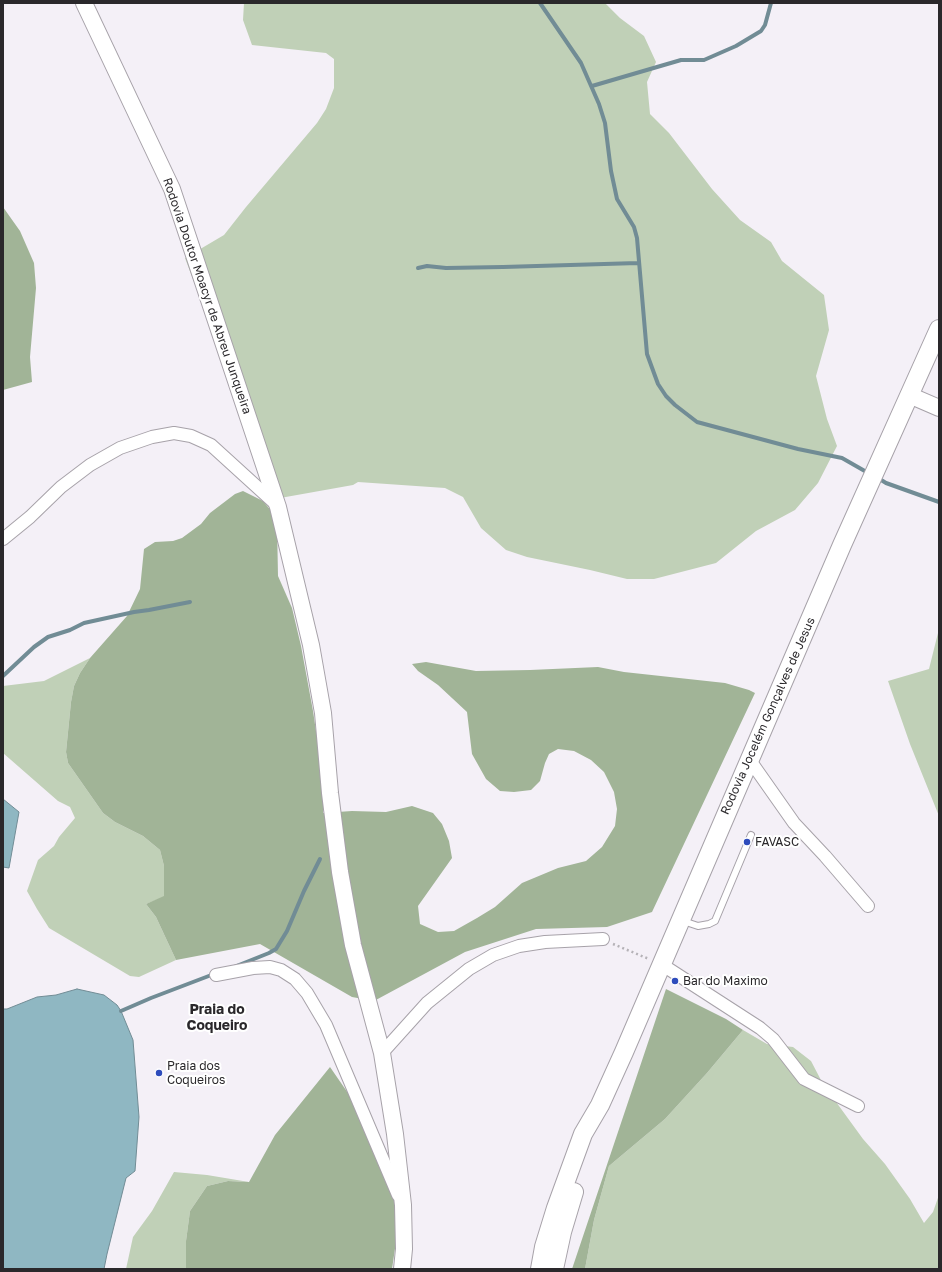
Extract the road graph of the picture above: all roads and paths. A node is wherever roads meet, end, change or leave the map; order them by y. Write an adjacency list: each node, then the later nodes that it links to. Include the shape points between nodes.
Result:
1 (84, 3): 5 (street, Rodovia Doutor Moacyr de Abreu Junqueira, via 172,189)
2 (939, 329): 3 (main road, Rodovia Jocelém Gonçalves de Jesus)
3 (909, 395): 4 (street); 7 (main road, Rodovia Jocelém Gonçalves de Jesus)
4 (939, 408)
5 (278, 507): 6 (street, via 211,445 191,436 174,433 152,437 120,448 90,465 61,487); 14 (street, Rodovia Doutor Moacyr de Abreu Junqueira, via 311,645 323,713 340,872 353,945)
6 (3, 539)
7 (749, 759): 9 (street, via 794,823); 10 (main road, Rodovia Jocelém Gonçalves de Jesus)
8 (751, 835): 10 (lane, via 714,921 698,926)
9 (868, 906)
10 (680, 920): 12 (main road, Rodovia Jocelém Gonçalves de Jesus)
11 (603, 939): 12 (path); 14 (street, via 545,942 519,946 493,955 469,969 428,1003)
12 (661, 964): 15 (main road, Rodovia Jocelém Gonçalves de Jesus); 16 (street, via 760,1028 773,1039 804,1079)
13 (216, 976): 17 (street, via 270,967 281,970 295,979 326,1025)
14 (382, 1053): 17 (street, Rodovia Doutor Moacyr de Abreu Junqueira)
15 (600, 1105): 19 (main road, Rodovia Jocelém Gonçalves de Jesus, via 583,1134 556,1208); 20 (main road, Rodovia Jocelém Gonçalves de Jesus)
16 (858, 1106)
17 (403, 1205): 18 (street, Rodovia Doutor Moacyr de Abreu Junqueira)
18 (402, 1269)
19 (540, 1269)
20 (554, 1269)

